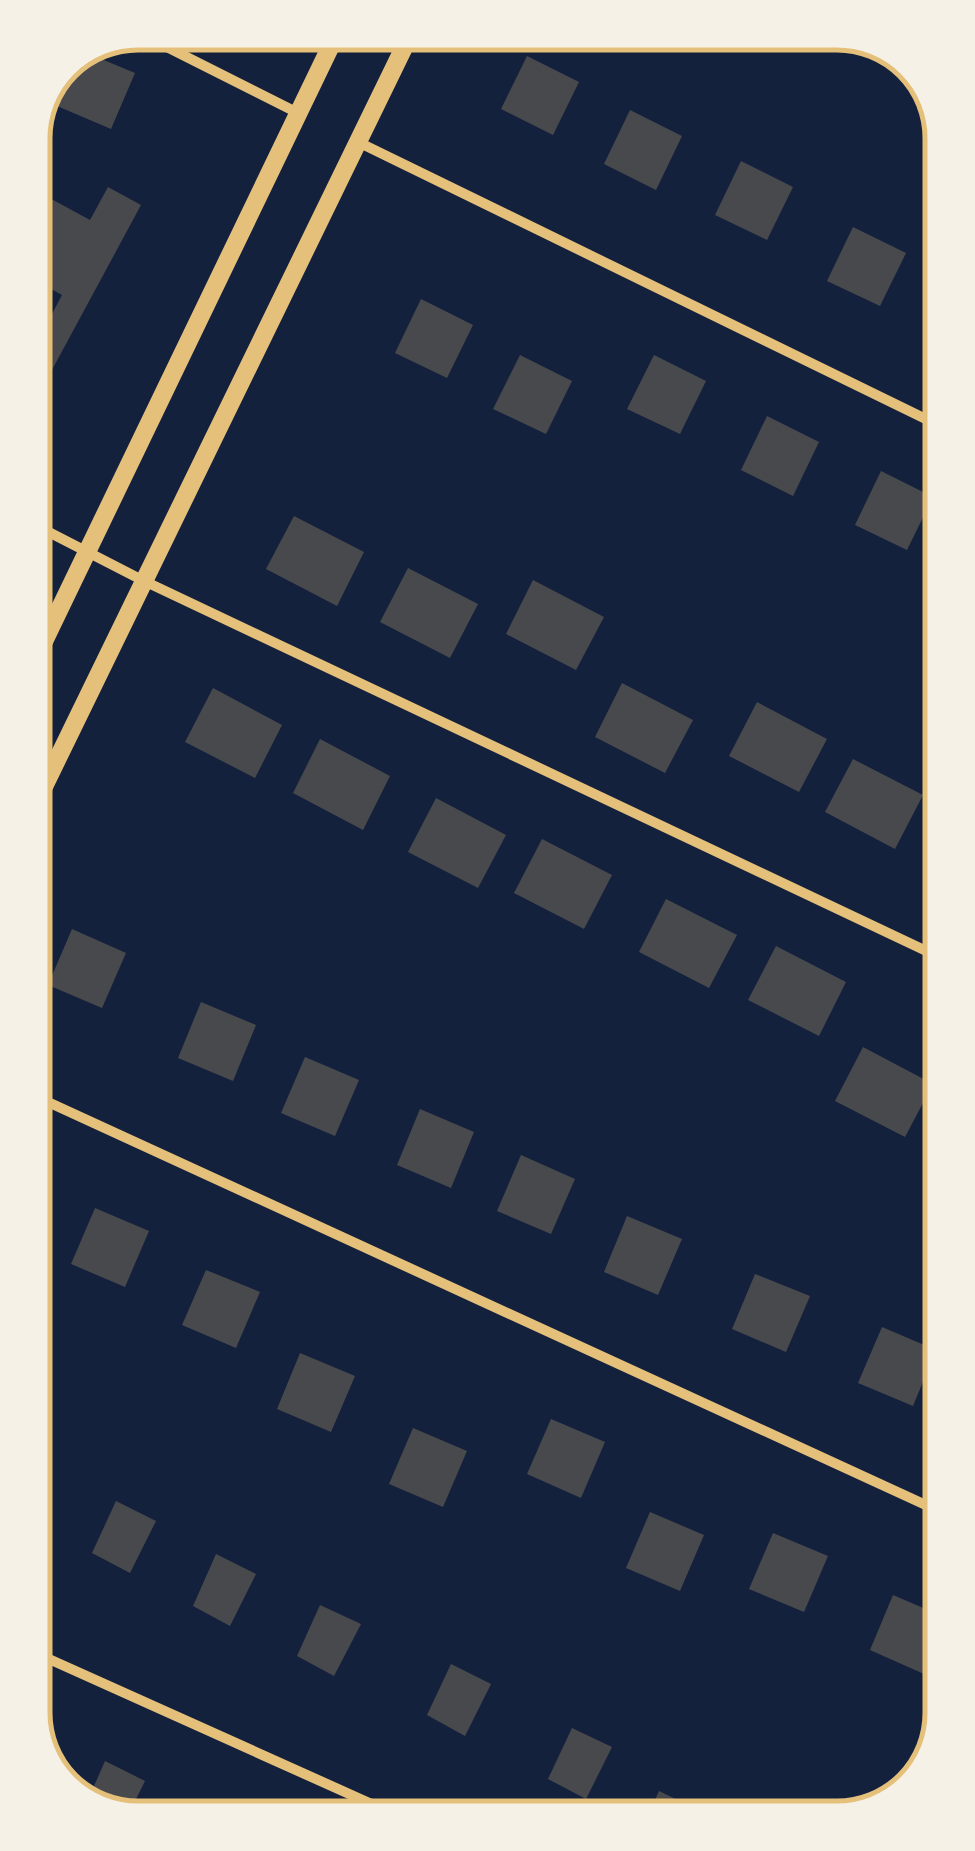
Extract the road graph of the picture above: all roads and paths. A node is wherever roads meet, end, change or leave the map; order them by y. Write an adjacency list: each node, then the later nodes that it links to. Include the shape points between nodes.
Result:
1 (176, 51): 4 (street)
2 (328, 51): 4 (street)
3 (402, 51): 5 (street)
4 (298, 113): 8 (street)
5 (358, 142): 6 (street); 9 (street)
6 (925, 419)
7 (50, 533): 8 (street)
8 (88, 552): 9 (street); 10 (street)
9 (142, 580): 11 (street); 12 (street)
10 (50, 629)
11 (50, 774)
12 (925, 950)
13 (50, 1103): 14 (street)
14 (925, 1504)
15 (50, 1660): 16 (street)
16 (363, 1801)

